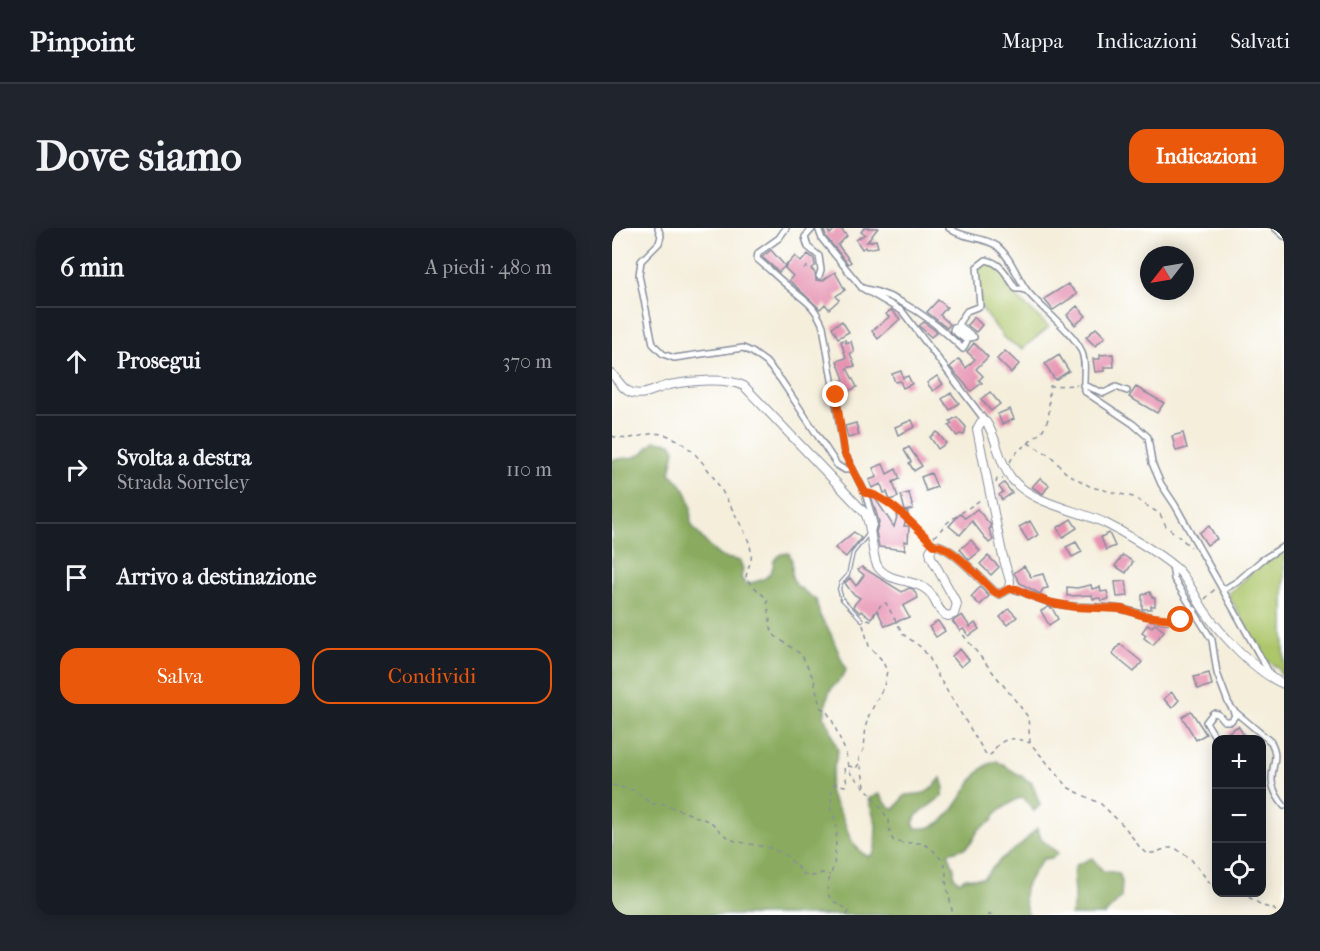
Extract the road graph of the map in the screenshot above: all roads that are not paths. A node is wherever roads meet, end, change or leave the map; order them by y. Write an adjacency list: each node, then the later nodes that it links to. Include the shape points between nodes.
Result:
1 (658, 228): 14 (street, via 659,243 641,261 639,275 653,344 674,358 743,348 752,352 782,380 837,465 845,471)
2 (786, 228): 14 (street, via 758,253 757,259 805,298 823,326 844,452)
3 (816, 228): 7 (street, via 805,237 808,247 819,256); 8 (street)
4 (950, 228): 9 (street, via 996,246)
5 (1275, 228): 6 (street)
6 (1284, 236)
7 (819, 276)
8 (862, 288): 9 (street, via 906,303 963,349 967,341 953,330 954,327 974,338 958,324 967,311 980,306 977,267 986,260 993,261 1016,289); 13 (street, via 902,311)
9 (1027, 291): 11 (street, via 1081,349)
10 (612, 374): 15 (street, via 629,392 641,394 682,384 723,381 744,386 859,505)
11 (1083, 385): 12 (street, via 1104,393 1116,387); 17 (street, via 1084,391 1148,437 1152,464 1161,484)
12 (1127, 391)
13 (986, 422): 18 (street, via 981,422 977,429); 19 (street, via 1006,470 1026,492 1121,531 1172,565)
14 (851, 469): 15 (street, via 865,493 874,523)
15 (872, 530): 18 (street, via 880,570 926,589 948,616 954,614 957,604 931,557 934,545 950,552 994,592 1000,594); 20 (lane, via 853,553 848,575 839,589)
16 (1284, 546): 17 (street, via 1238,581)
17 (1221, 588): 21 (street)
18 (1009, 589): 19 (street, via 1052,603 1122,609 1162,619 1181,620)
19 (1197, 607): 21 (street); 23 (street, via 1212,640 1217,673)
20 (862, 620)
21 (1274, 680): 22 (street)
22 (1284, 684)
23 (1233, 710): 24 (street, via 1232,721 1224,721 1214,713 1209,716 1206,722); 25 (street, via 1276,749 1271,783)
24 (1213, 735)
25 (1284, 806)

